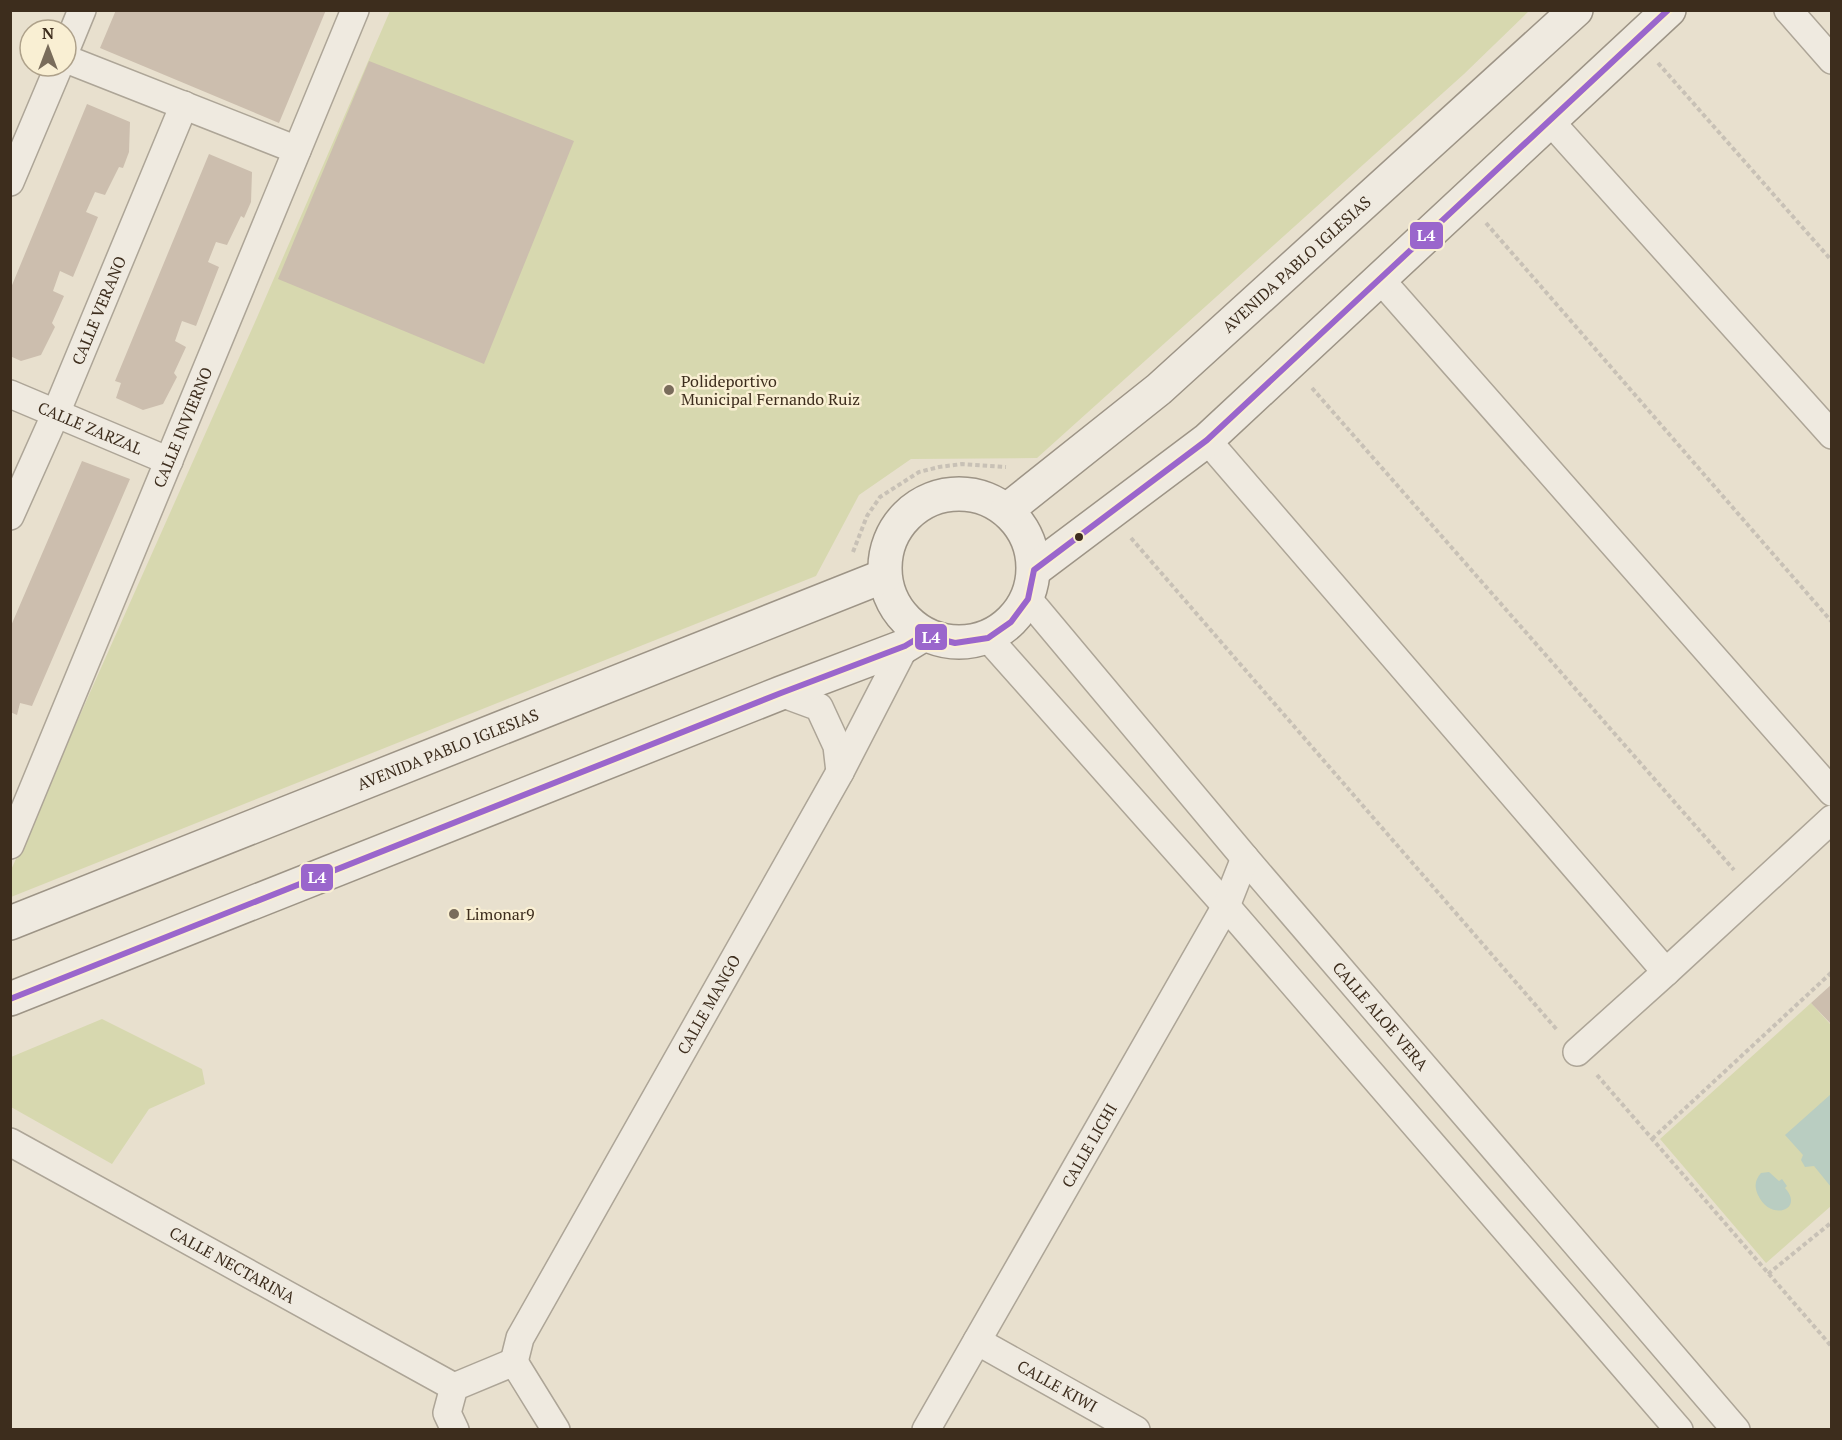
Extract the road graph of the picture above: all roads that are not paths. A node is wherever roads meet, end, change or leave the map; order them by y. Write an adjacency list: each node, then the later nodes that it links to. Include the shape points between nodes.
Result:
1 (355, 10): 10 (street, CALLE INVIERNO)
2 (1576, 10): 18 (street, AVENIDA PABLO IGLESIAS, via 1160,389)
3 (1669, 10): 9 (street)
4 (1788, 10): 5 (street)
5 (1832, 60)
6 (78, 64): 8 (street)
7 (54, 78): 11 (street)
8 (184, 105): 10 (street); 14 (street, CALLE VERANO)
9 (1550, 121): 12 (street); 15 (street)
10 (297, 150): 17 (street, CALLE INVIERNO)
11 (10, 182)
12 (1380, 279): 16 (street); 26 (street)
13 (10, 394): 14 (street, CALLE ZARZAL)
14 (56, 413): 17 (street, CALLE ZARZAL); 19 (street, CALLE VERANO)
15 (1832, 435)
16 (1207, 440): 21 (street, via 1108,513); 32 (street)
17 (169, 461): 28 (street, CALLE INVIERNO)
18 (1007, 510): 20 (street, via 981,496 951,493 923,502 900,521 886,547); 21 (street, via 1028,537)
19 (10, 516)
20 (884, 576): 23 (street); 31 (street, AVENIDA PABLO IGLESIAS)
21 (1031, 585): 22 (street, via 1011,622); 29 (street, CALLE ALOE VERA)
22 (988, 638): 23 (street, via 955,643); 30 (street)
23 (914, 640): 24 (street); 25 (street, CALLE MANGO)
24 (782, 693): 25 (street, via 819,707 837,746); 33 (street)
25 (840, 772): 37 (street, CALLE MANGO, via 520,1338)
26 (1832, 792)
27 (1832, 819): 32 (street)
28 (10, 845)
29 (1245, 858): 30 (street, CALLE LICHI); 44 (street, CALLE ALOE VERA)
30 (1226, 906): 36 (street, CALLE LICHI); 43 (street)
31 (10, 923)
32 (1666, 972): 34 (street)
33 (10, 999)
34 (1576, 1052)
35 (10, 1142): 38 (street, CALLE NECTARINA)
36 (977, 1341): 41 (street, CALLE LICHI); 42 (street, CALLE KIWI)
37 (514, 1362): 38 (street); 40 (street)
38 (454, 1387): 39 (street, via 447,1413)
39 (455, 1430)
40 (556, 1430)
41 (926, 1430)
42 (1136, 1430)
43 (1679, 1430)
44 (1736, 1430)

